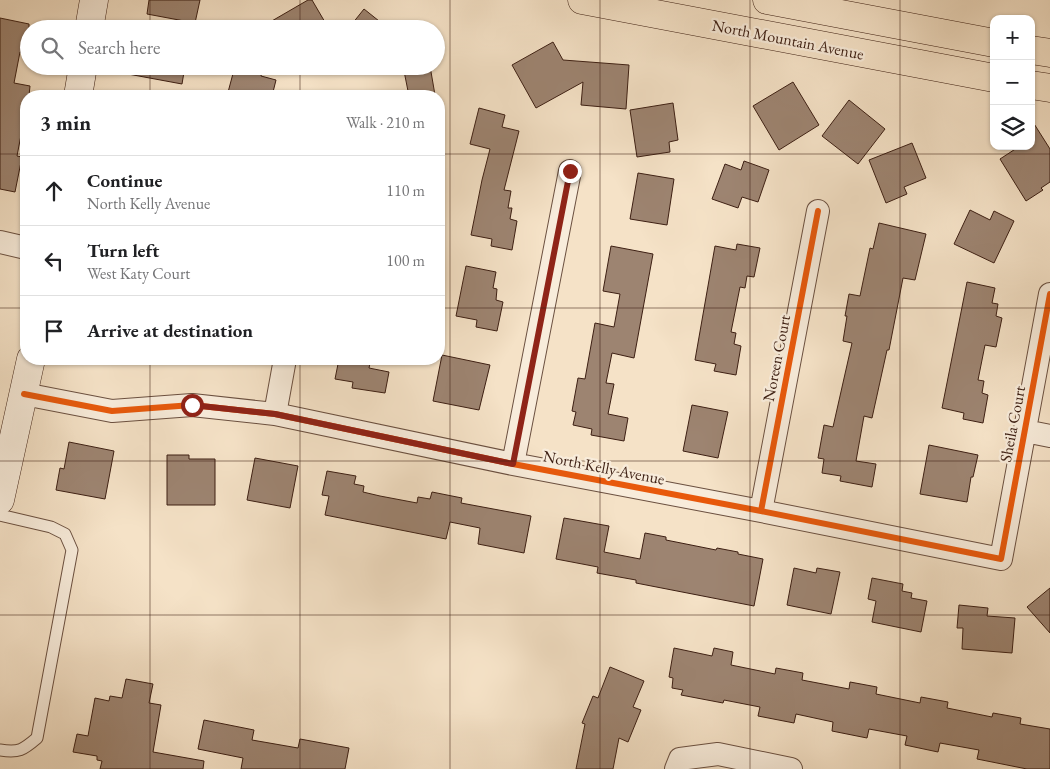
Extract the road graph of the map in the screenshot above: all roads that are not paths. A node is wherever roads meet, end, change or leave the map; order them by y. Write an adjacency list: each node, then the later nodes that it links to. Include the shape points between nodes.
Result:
1 (94, 0): 4 (main road)
2 (582, 0): 9 (main road, North Mountain Avenue)
3 (767, 0): 5 (main road)
4 (91, 20)
5 (990, 41)
6 (1035, 51): 7 (main road)
7 (1050, 53)
8 (82, 75): 12 (main road)
9 (990, 77)
10 (1035, 86): 11 (main road)
11 (1050, 88)
12 (79, 90)
13 (570, 171): 24 (street)
14 (818, 211): 26 (street, Noreen Court)
15 (0, 242): 16 (street)
16 (20, 247)
17 (1050, 294): 22 (street, Sheila Court)
18 (30, 365): 20 (main road)
19 (284, 365): 21 (street)
20 (24, 394): 21 (street, North Kelly Avenue, via 112,411 192,405); 25 (main road)
21 (275, 414): 24 (street, North Kelly Avenue)
22 (1025, 431): 23 (street); 28 (street, Sheila Court)
23 (1050, 436)
24 (513, 464): 26 (street, North Kelly Avenue)
25 (0, 500)
26 (761, 511): 28 (street, North Kelly Avenue)
27 (0, 515): 29 (lane, via 51,527 65,534 72,550 37,738 24,749)
28 (1001, 559)
29 (0, 750)
30 (678, 764): 31 (street, via 718,754)
31 (791, 769)

